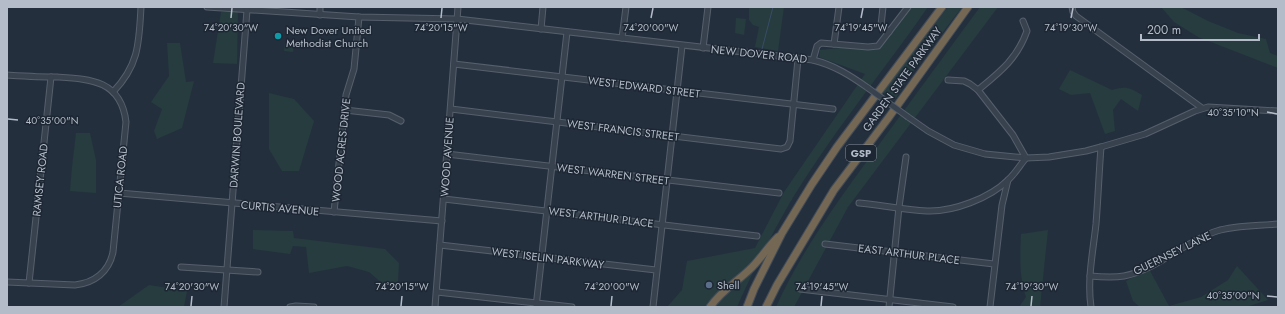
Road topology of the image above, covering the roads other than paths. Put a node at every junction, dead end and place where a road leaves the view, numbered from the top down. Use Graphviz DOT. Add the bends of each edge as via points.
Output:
graph roads {
  1 [pos="142,7"];
  2 [pos="207,7"];
  3 [pos="320,7"];
  4 [pos="458,7"];
  5 [pos="543,7"];
  6 [pos="626,7"];
  7 [pos="708,7"];
  8 [pos="839,7"];
  9 [pos="883,7"];
  10 [pos="908,7"];
  11 [pos="942,7"];
  12 [pos="968,7"];
  13 [pos="1072,7"];
  14 [pos="246,10"];
  15 [pos="320,14"];
  16 [pos="359,17"];
  17 [pos="457,19"];
  18 [pos="1023,21"];
  19 [pos="541,29"];
  20 [pos="567,32"];
  21 [pos="889,32"];
  22 [pos="622,38"];
  23 [pos="834,44"];
  24 [pos="682,46"];
  25 [pos="703,48"];
  26 [pos="798,59"];
  27 [pos="813,60"];
  28 [pos="454,64"];
  29 [pos="7,75"];
  30 [pos="51,77"];
  31 [pos="562,77"];
  32 [pos="948,80"];
  33 [pos="978,90"];
  34 [pos="677,91"];
  35 [pos="112,92"];
  36 [pos="793,104"];
  37 [pos="1202,108"];
  38 [pos="450,109"];
  39 [pos="833,109"];
  40 [pos="345,110"];
  41 [pos="1278,111"];
  42 [pos="400,121"];
  43 [pos="557,122"];
  44 [pos="672,135"];
  45 [pos="1101,148"];
  46 [pos="447,154"];
  47 [pos="906,157"];
  48 [pos="1026,158"];
  49 [pos="552,167"];
  50 [pos="667,180"];
  51 [pos="1008,180"];
  52 [pos="118,193"];
  53 [pos="779,193"];
  54 [pos="444,199"];
  55 [pos="859,203"];
  56 [pos="232,204"];
  57 [pos="899,207"];
  58 [pos="546,211"];
  59 [pos="334,212"];
  60 [pos="442,221"];
  61 [pos="1278,224"];
  62 [pos="662,225"];
  63 [pos="782,233"];
  64 [pos="757,236"];
  65 [pos="824,244"];
  66 [pos="440,245"];
  67 [pos="895,252"];
  68 [pos="541,257"];
  69 [pos="994,264"];
  70 [pos="181,267"];
  71 [pos="226,270"];
  72 [pos="656,270"];
  73 [pos="258,272"];
  74 [pos="1090,276"];
  75 [pos="7,282"];
  76 [pos="29,283"];
  77 [pos="800,289"];
  78 [pos="437,292"];
  79 [pos="890,300"];
  80 [pos="536,305"];
  81 [pos="224,307"];
  82 [pos="290,307"];
  83 [pos="314,307"];
  84 [pos="435,307"];
  85 [pos="572,307"];
  86 [pos="653,307"];
  87 [pos="710,307"];
  88 [pos="747,307"];
  89 [pos="766,307"];
  90 [pos="889,307"];
  91 [pos="953,307"];
  92 [pos="990,307"];
  93 [pos="1091,307"];
  1 -- 35 [label="street" via="137,52 127,74"];
  2 -- 14 [label="street, NEW DOVER ROAD"];
  3 -- 15 [label="street"];
  4 -- 17 [label="street, WOOD AVENUE"];
  5 -- 19 [label="street"];
  6 -- 22 [label="street"];
  7 -- 25 [label="street"];
  8 -- 23 [label="street"];
  9 -- 21 [label="street" via="881,25"];
  10 -- 21 [label="street"];
  11 -- 63 [label="highway, GARDEN STATE PARKWAY / GSP" via="837,147"];
  12 -- 89 [label="highway, GARDEN STATE PARKWAY / GSP" via="834,190"];
  13 -- 37 [label="street" via="1076,16"];
  14 -- 15 [label="street, NEW DOVER ROAD"];
  14 -- 56 [label="street, DARWIN BOULEVARD"];
  15 -- 16 [label="street, NEW DOVER ROAD"];
  16 -- 17 [label="street, NEW DOVER ROAD"];
  16 -- 40 [label="street, WOOD ACRES DRIVE" via="354,69"];
  17 -- 19 [label="street, NEW DOVER ROAD"];
  17 -- 28 [label="street, WOOD AVENUE"];
  18 -- 33 [label="street" via="1027,31 1015,56"];
  19 -- 20 [label="street, NEW DOVER ROAD"];
  20 -- 22 [label="street, NEW DOVER ROAD"];
  20 -- 31 [label="street"];
  21 -- 23 [label="street" via="881,43 874,47"];
  22 -- 24 [label="street, NEW DOVER ROAD"];
  23 -- 27 [label="street" via="821,43 817,46"];
  24 -- 25 [label="street, NEW DOVER ROAD"];
  24 -- 34 [label="street"];
  25 -- 26 [label="street, NEW DOVER ROAD"];
  26 -- 27 [label="street, NEW DOVER ROAD"];
  26 -- 36 [label="street"];
  27 -- 48 [label="street, NEW DOVER ROAD, bridge" via="835,67 928,131 954,145 985,154"];
  28 -- 31 [label="street, WEST EDWARD STREET"];
  28 -- 38 [label="street, WOOD AVENUE"];
  29 -- 30 [label="street, UTICA ROAD"];
  30 -- 35 [label="street, UTICA ROAD" via="92,80"];
  30 -- 76 [label="street, RAMSEY ROAD"];
  31 -- 34 [label="street, WEST EDWARD STREET"];
  31 -- 43 [label="street"];
  32 -- 33 [label="street" via="964,81"];
  33 -- 48 [label="street" via="1013,135"];
  34 -- 36 [label="street, WEST EDWARD STREET"];
  34 -- 44 [label="street"];
  35 -- 52 [label="street, UTICA ROAD" via="123,108 126,122"];
  36 -- 39 [label="street, WEST EDWARD STREET"];
  36 -- 44 [label="street, WEST FRANCIS STREET" via="790,139 787,147 781,150"];
  37 -- 41 [label="street, NEW DOVER ROAD" via="1214,106"];
  37 -- 45 [label="street, NEW DOVER ROAD" via="1150,131"];
  38 -- 43 [label="street, WEST FRANCIS STREET"];
  38 -- 46 [label="street, WOOD AVENUE"];
  40 -- 42 [label="street" via="389,115"];
  40 -- 59 [label="street, WOOD ACRES DRIVE"];
  43 -- 44 [label="street, WEST FRANCIS STREET"];
  43 -- 49 [label="street"];
  44 -- 50 [label="street"];
  45 -- 48 [label="street, NEW DOVER ROAD"];
  45 -- 74 [label="street"];
  46 -- 49 [label="street, WEST WARREN STREET"];
  46 -- 54 [label="street, WOOD AVENUE"];
  47 -- 57 [label="street"];
  48 -- 51 [label="street"];
  49 -- 50 [label="street, WEST WARREN STREET"];
  49 -- 58 [label="street"];
  50 -- 53 [label="street, WEST WARREN STREET"];
  50 -- 62 [label="street"];
  51 -- 57 [label="street" via="990,193 950,209 926,211"];
  51 -- 69 [label="street"];
  52 -- 56 [label="street, CURTIS AVENUE"];
  52 -- 76 [label="street, UTICA ROAD" via="111,259 105,271 83,284"];
  54 -- 58 [label="street, WEST ARTHUR PLACE"];
  54 -- 60 [label="street, WOOD AVENUE"];
  55 -- 57 [label="street"];
  56 -- 59 [label="street, CURTIS AVENUE"];
  56 -- 71 [label="street, DARWIN BOULEVARD"];
  57 -- 67 [label="street"];
  58 -- 62 [label="street, WEST ARTHUR PLACE"];
  58 -- 68 [label="street"];
  59 -- 60 [label="street, CURTIS AVENUE"];
  60 -- 66 [label="street, WOOD AVENUE"];
  61 -- 74 [label="street, GUERNSEY LANE" via="1217,231 1146,268 1125,276"];
  62 -- 64 [label="street, WEST ARTHUR PLACE"];
  62 -- 72 [label="street"];
  63 -- 87 [label="highway" via="767,247 755,264 717,297"];
  63 -- 88 [label="highway, GARDEN STATE PARKWAY / GSP"];
  65 -- 67 [label="street, EAST ARTHUR PLACE"];
  66 -- 68 [label="street, WEST ISELIN PARKWAY"];
  66 -- 78 [label="street, WOOD AVENUE"];
  67 -- 69 [label="street, EAST ARTHUR PLACE"];
  67 -- 79 [label="street"];
  68 -- 72 [label="street, WEST ISELIN PARKWAY"];
  68 -- 80 [label="street"];
  69 -- 92 [label="street"];
  70 -- 71 [label="street"];
  71 -- 73 [label="street"];
  71 -- 81 [label="street, DARWIN BOULEVARD"];
  72 -- 86 [label="street"];
  74 -- 93 [label="street"];
  75 -- 76 [label="street, UTICA ROAD"];
  77 -- 79 [label="street"];
  78 -- 80 [label="street"];
  78 -- 84 [label="street, WOOD AVENUE"];
  79 -- 90 [label="street"];
  79 -- 91 [label="street"];
  80 -- 85 [label="street"];
  82 -- 83 [label="street"];
}
